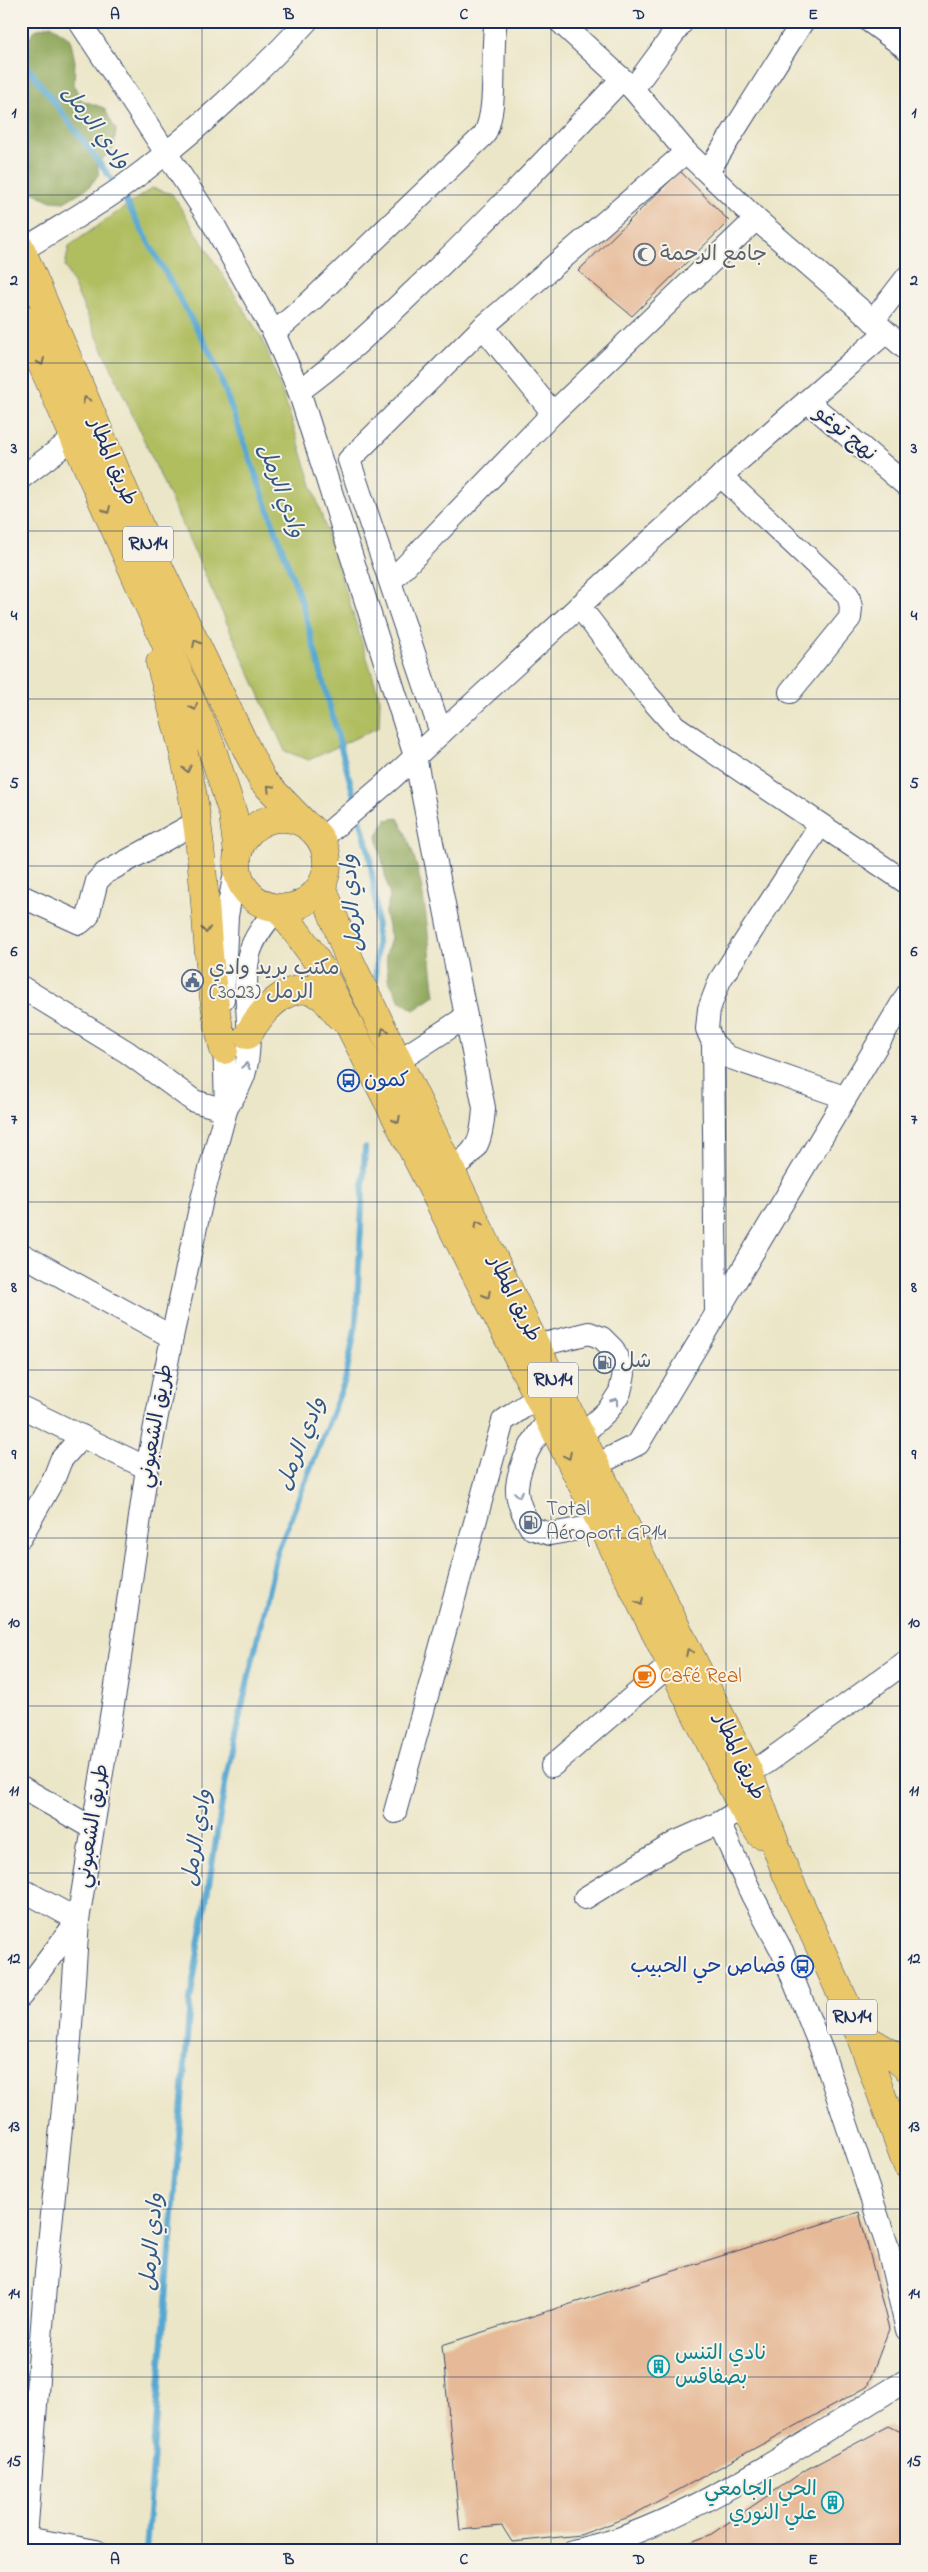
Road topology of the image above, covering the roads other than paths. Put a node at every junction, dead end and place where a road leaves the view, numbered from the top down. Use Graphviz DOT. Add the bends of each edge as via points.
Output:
graph roads {
  1 [pos="79,21"];
  2 [pos="307,21"];
  3 [pos="496,21"];
  4 [pos="559,21"];
  5 [pos="683,21"];
  6 [pos="803,21"];
  7 [pos="869,21"];
  8 [pos="907,49"];
  9 [pos="628,84"];
  10 [pos="166,151"];
  11 [pos="686,152"];
  12 [pos="708,172"];
  13 [pos="756,219"];
  14 [pos="21,250"];
  15 [pos="907,277"];
  16 [pos="21,317"];
  17 [pos="879,327"];
  18 [pos="483,328"];
  19 [pos="274,333"];
  20 [pos="907,350"];
  21 [pos="299,390"];
  22 [pos="807,401"];
  23 [pos="553,412"];
  24 [pos="74,438"];
  25 [pos="349,460"];
  26 [pos="324,467"];
  27 [pos="721,476"];
  28 [pos="21,478"];
  29 [pos="907,486"];
  30 [pos="119,538"];
  31 [pos="391,581"];
  32 [pos="579,606"];
  33 [pos="790,692"];
  34 [pos="441,733"];
  35 [pos="415,756"];
  36 [pos="197,822"];
  37 [pos="820,826"];
  38 [pos="312,831"];
  39 [pos="237,858"];
  40 [pos="907,883"];
  41 [pos="322,886"];
  42 [pos="21,896"];
  43 [pos="279,909"];
  44 [pos="21,987"];
  45 [pos="907,995"];
  46 [pos="466,1017"];
  47 [pos="353,1033"];
  48 [pos="248,1036"];
  49 [pos="713,1043"];
  50 [pos="224,1050"];
  51 [pos="398,1061"];
  52 [pos="844,1097"];
  53 [pos="226,1110"];
  54 [pos="451,1168"];
  55 [pos="21,1254"];
  56 [pos="716,1312"];
  57 [pos="172,1338"];
  58 [pos="536,1346"];
  59 [pos="547,1390"];
  60 [pos="21,1407"];
  61 [pos="550,1420"];
  62 [pos="82,1436"];
  63 [pos="581,1436"];
  64 [pos="596,1465"];
  65 [pos="147,1468"];
  66 [pos="602,1525"];
  67 [pos="21,1537"];
  68 [pos="907,1661"];
  69 [pos="672,1664"];
  70 [pos="552,1766"];
  71 [pos="749,1773"];
  72 [pos="21,1787"];
  73 [pos="751,1803"];
  74 [pos="395,1812"];
  75 [pos="719,1823"];
  76 [pos="92,1828"];
  77 [pos="21,1889"];
  78 [pos="585,1898"];
  79 [pos="78,1920"];
  80 [pos="23,1991"];
  81 [pos="860,2035"];
  82 [pos="907,2068"];
  83 [pos="902,2132"];
  84 [pos="907,2165"];
  85 [pos="907,2330"];
  86 [pos="907,2380"];
  87 [pos="25,2491"];
  88 [pos="26,2544"];
  89 [pos="96,2551"];
  90 [pos="574,2551"];
  1 -- 10 [label="street"];
  2 -- 10 [label="street" via="254,74"];
  3 -- 19 [label="street" via="491,117 484,134"];
  4 -- 9 [label="street"];
  5 -- 9 [label="street"];
  6 -- 12 [label="street"];
  7 -- 8 [label="street"];
  9 -- 11 [label="street"];
  9 -- 21 [label="street" via="334,366"];
  10 -- 14 [label="street" via="119,189"];
  10 -- 19 [label="street" via="215,227"];
  11 -- 12 [label="street"];
  11 -- 18 [label="street"];
  12 -- 13 [label="street"];
  13 -- 17 [label="street"];
  13 -- 23 [label="street"];
  38 -- 14 [label="main road, طريق المطار / RN14, one-way" via="263,781 249,754 141,530"];
  15 -- 17 [label="street"];
  16 -- 24 [label="main road, طريق المطار / RN14, one-way"];
  17 -- 20 [label="street"];
  17 -- 22 [label="street"];
  18 -- 23 [label="street"];
  18 -- 25 [label="street"];
  19 -- 21 [label="street"];
  21 -- 26 [label="street"];
  22 -- 27 [label="street"];
  22 -- 29 [label="street, نهج توغو"];
  23 -- 31 [label="street"];
  24 -- 28 [label="street"];
  24 -- 30 [label="main road, طريق المطار / RN14, one-way"];
  25 -- 26 [label="street"];
  25 -- 31 [label="street"];
  26 -- 35 [label="street"];
  27 -- 32 [label="street"];
  27 -- 33 [label="street" via="848,595 852,607 850,618"];
  30 -- 36 [label="main road, one-way" via="173,709"];
  30 -- 39 [label="main road, طريق المطار / RN14, one-way" via="211,746 233,814"];
  31 -- 34 [label="street"];
  32 -- 34 [label="street"];
  32 -- 37 [label="street" via="675,726"];
  34 -- 35 [label="street"];
  35 -- 38 [label="street"];
  35 -- 46 [label="street"];
  36 -- 42 [label="street" via="105,874 97,881 88,916 80,923"];
  36 -- 50 [label="main road, one-way" via="211,988"];
  37 -- 40 [label="street"];
  37 -- 49 [label="street" via="720,980 709,1009 707,1029"];
  38 -- 39 [label="main road" via="290,818 263,822 242,841"];
  38 -- 41 [label="main road, RN14" via="328,863"];
  39 -- 43 [label="main road, RN14" via="239,878 248,893 261,903"];
  39 -- 50 [label="street, طريق الشعبوني" via="225,945"];
  41 -- 43 [label="main road" via="304,903"];
  51 -- 41 [label="main road, طريق المطار / RN14, one-way" via="350,961"];
  43 -- 47 [label="main road, طريق المطار / RN14" via="315,958"];
  43 -- 48 [label="street, طريق الشعبوني" via="256,937 250,953 246,989"];
  44 -- 53 [label="street" via="127,1052 194,1101"];
  45 -- 52 [label="street"];
  46 -- 51 [label="street"];
  46 -- 54 [label="street" via="482,1092 482,1132 467,1159"];
  47 -- 48 [label="main road" via="323,997 298,990 274,1001"];
  47 -- 59 [label="main road, طريق المطار / RN14, one-way"];
  53 -- 48 [label="street, طريق الشعبوني, one-way" via="244,1074"];
  49 -- 52 [label="street" via="728,1057"];
  49 -- 56 [label="street"];
  50 -- 53 [label="street, طريق الشعبوني"];
  51 -- 54 [label="main road, طريق المطار / RN14"];
  52 -- 56 [label="street"];
  53 -- 57 [label="street, طريق الشعبوني" via="202,1199"];
  58 -- 54 [label="main road, طريق المطار / RN14, one-way"];
  55 -- 57 [label="street"];
  56 -- 64 [label="street" via="638,1444"];
  57 -- 65 [label="street, طريق الشعبوني"];
  58 -- 59 [label="main road, طريق المطار / RN14"];
  63 -- 58 [label="street, one-way" via="603,1416 620,1392 624,1374 613,1349 602,1338 588,1334"];
  59 -- 61 [label="main road, طريق المطار / RN14"];
  59 -- 63 [label="main road, طريق المطار / RN14"];
  59 -- 74 [label="street" via="503,1422"];
  60 -- 62 [label="street"];
  61 -- 66 [label="main road, طريق المطار / RN14, one-way"];
  61 -- 66 [label="street, one-way" via="538,1432 517,1487 522,1514 530,1528 550,1534"];
  62 -- 65 [label="street"];
  62 -- 67 [label="street" via="61,1460"];
  63 -- 64 [label="main road, طريق المطار / RN14"];
  71 -- 64 [label="main road, طريق المطار / RN14, one-way"];
  65 -- 76 [label="street, طريق الشعبوني"];
  66 -- 69 [label="main road, طريق المطار / RN14, one-way"];
  68 -- 71 [label="street"];
  69 -- 70 [label="street"];
  69 -- 73 [label="main road, طريق المطار / RN14"];
  71 -- 73 [label="main road, طريق المطار / RN14"];
  72 -- 76 [label="street"];
  73 -- 75 [label="street"];
  73 -- 81 [label="main road, طريق المطار / RN14"];
  75 -- 78 [label="street" via="676,1842"];
  75 -- 85 [label="street" via="782,1951 824,2056 887,2245"];
  76 -- 79 [label="street, طريق الشعبوني"];
  77 -- 79 [label="street"];
  79 -- 80 [label="street"];
  79 -- 87 [label="street, طريق الشعبوني" via="70,2040"];
  81 -- 82 [label="main road" via="889,2052"];
  81 -- 83 [label="main road, طريق المطار / RN14"];
  83 -- 84 [label="main road, طريق المطار / RN14"];
  86 -- 90 [label="street" via="683,2512 617,2540"];
  87 -- 88 [label="street, طريق الشعبوني"];
  88 -- 89 [label="street"];
}
